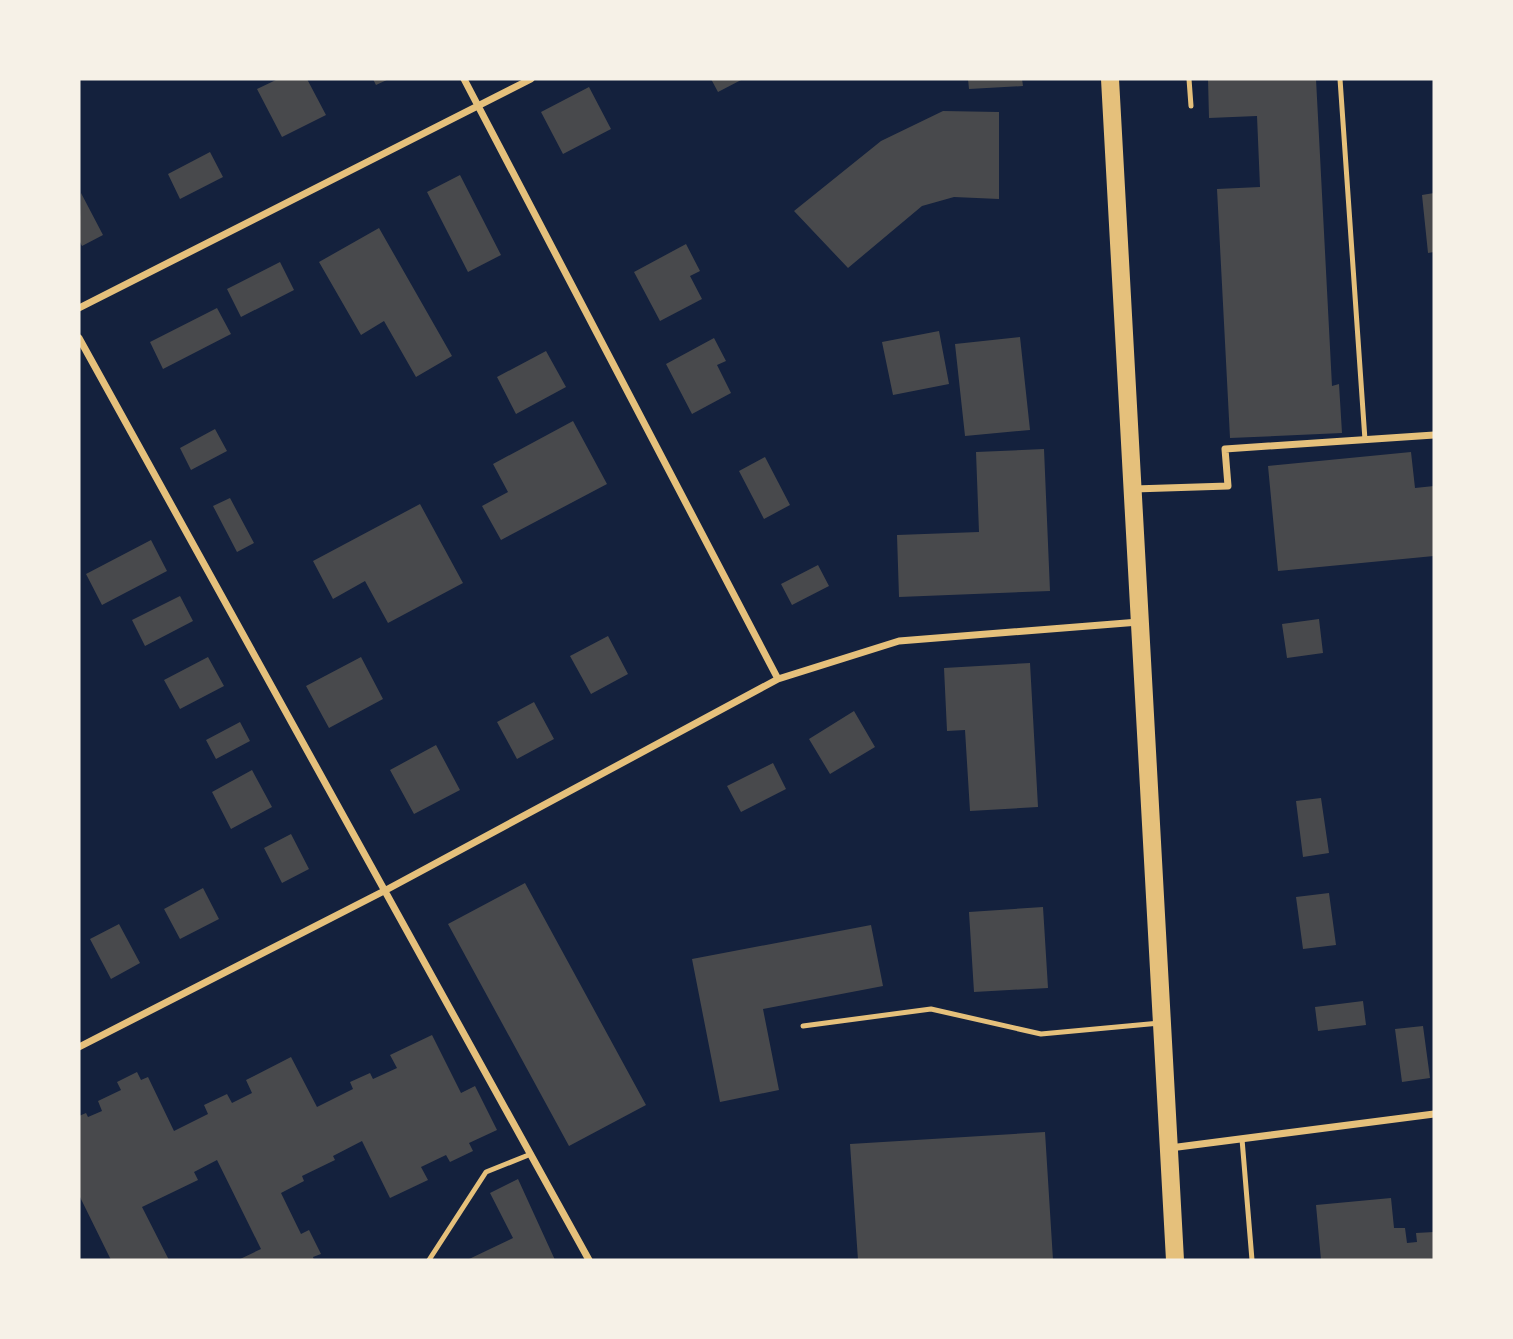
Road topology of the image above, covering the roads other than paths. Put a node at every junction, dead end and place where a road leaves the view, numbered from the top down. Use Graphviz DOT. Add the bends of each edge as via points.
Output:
graph roads {
  1 [pos="464,79"];
  2 [pos="531,79"];
  3 [pos="1110,79"];
  4 [pos="1189,79"];
  5 [pos="1340,79"];
  6 [pos="1191,106"];
  7 [pos="479,107"];
  8 [pos="79,308"];
  9 [pos="79,338"];
  10 [pos="1434,435"];
  11 [pos="1365,440"];
  12 [pos="1133,489"];
  13 [pos="1140,622"];
  14 [pos="778,679"];
  15 [pos="386,890"];
  16 [pos="1160,1023"];
  17 [pos="803,1026"];
  18 [pos="79,1046"];
  19 [pos="1434,1114"];
  20 [pos="1242,1139"];
  21 [pos="1170,1148"];
  22 [pos="531,1154"];
  23 [pos="429,1260"];
  24 [pos="589,1260"];
  25 [pos="1175,1260"];
  26 [pos="1252,1260"];
  1 -- 7 [label="street"];
  2 -- 7 [label="street"];
  3 -- 12 [label="main road"];
  4 -- 6 [label="lane"];
  5 -- 11 [label="lane"];
  7 -- 8 [label="street"];
  7 -- 14 [label="street"];
  9 -- 15 [label="street"];
  10 -- 11 [label="street"];
  11 -- 12 [label="street" via="1225,449 1228,486"];
  12 -- 13 [label="main road"];
  13 -- 14 [label="street" via="899,641"];
  13 -- 16 [label="main road"];
  14 -- 15 [label="street"];
  15 -- 18 [label="street"];
  15 -- 22 [label="street"];
  16 -- 17 [label="lane" via="1041,1034 931,1009"];
  16 -- 21 [label="main road"];
  19 -- 20 [label="street"];
  20 -- 21 [label="street"];
  20 -- 26 [label="lane"];
  21 -- 25 [label="main road"];
  22 -- 23 [label="lane" via="486,1172"];
  22 -- 24 [label="street"];
}
